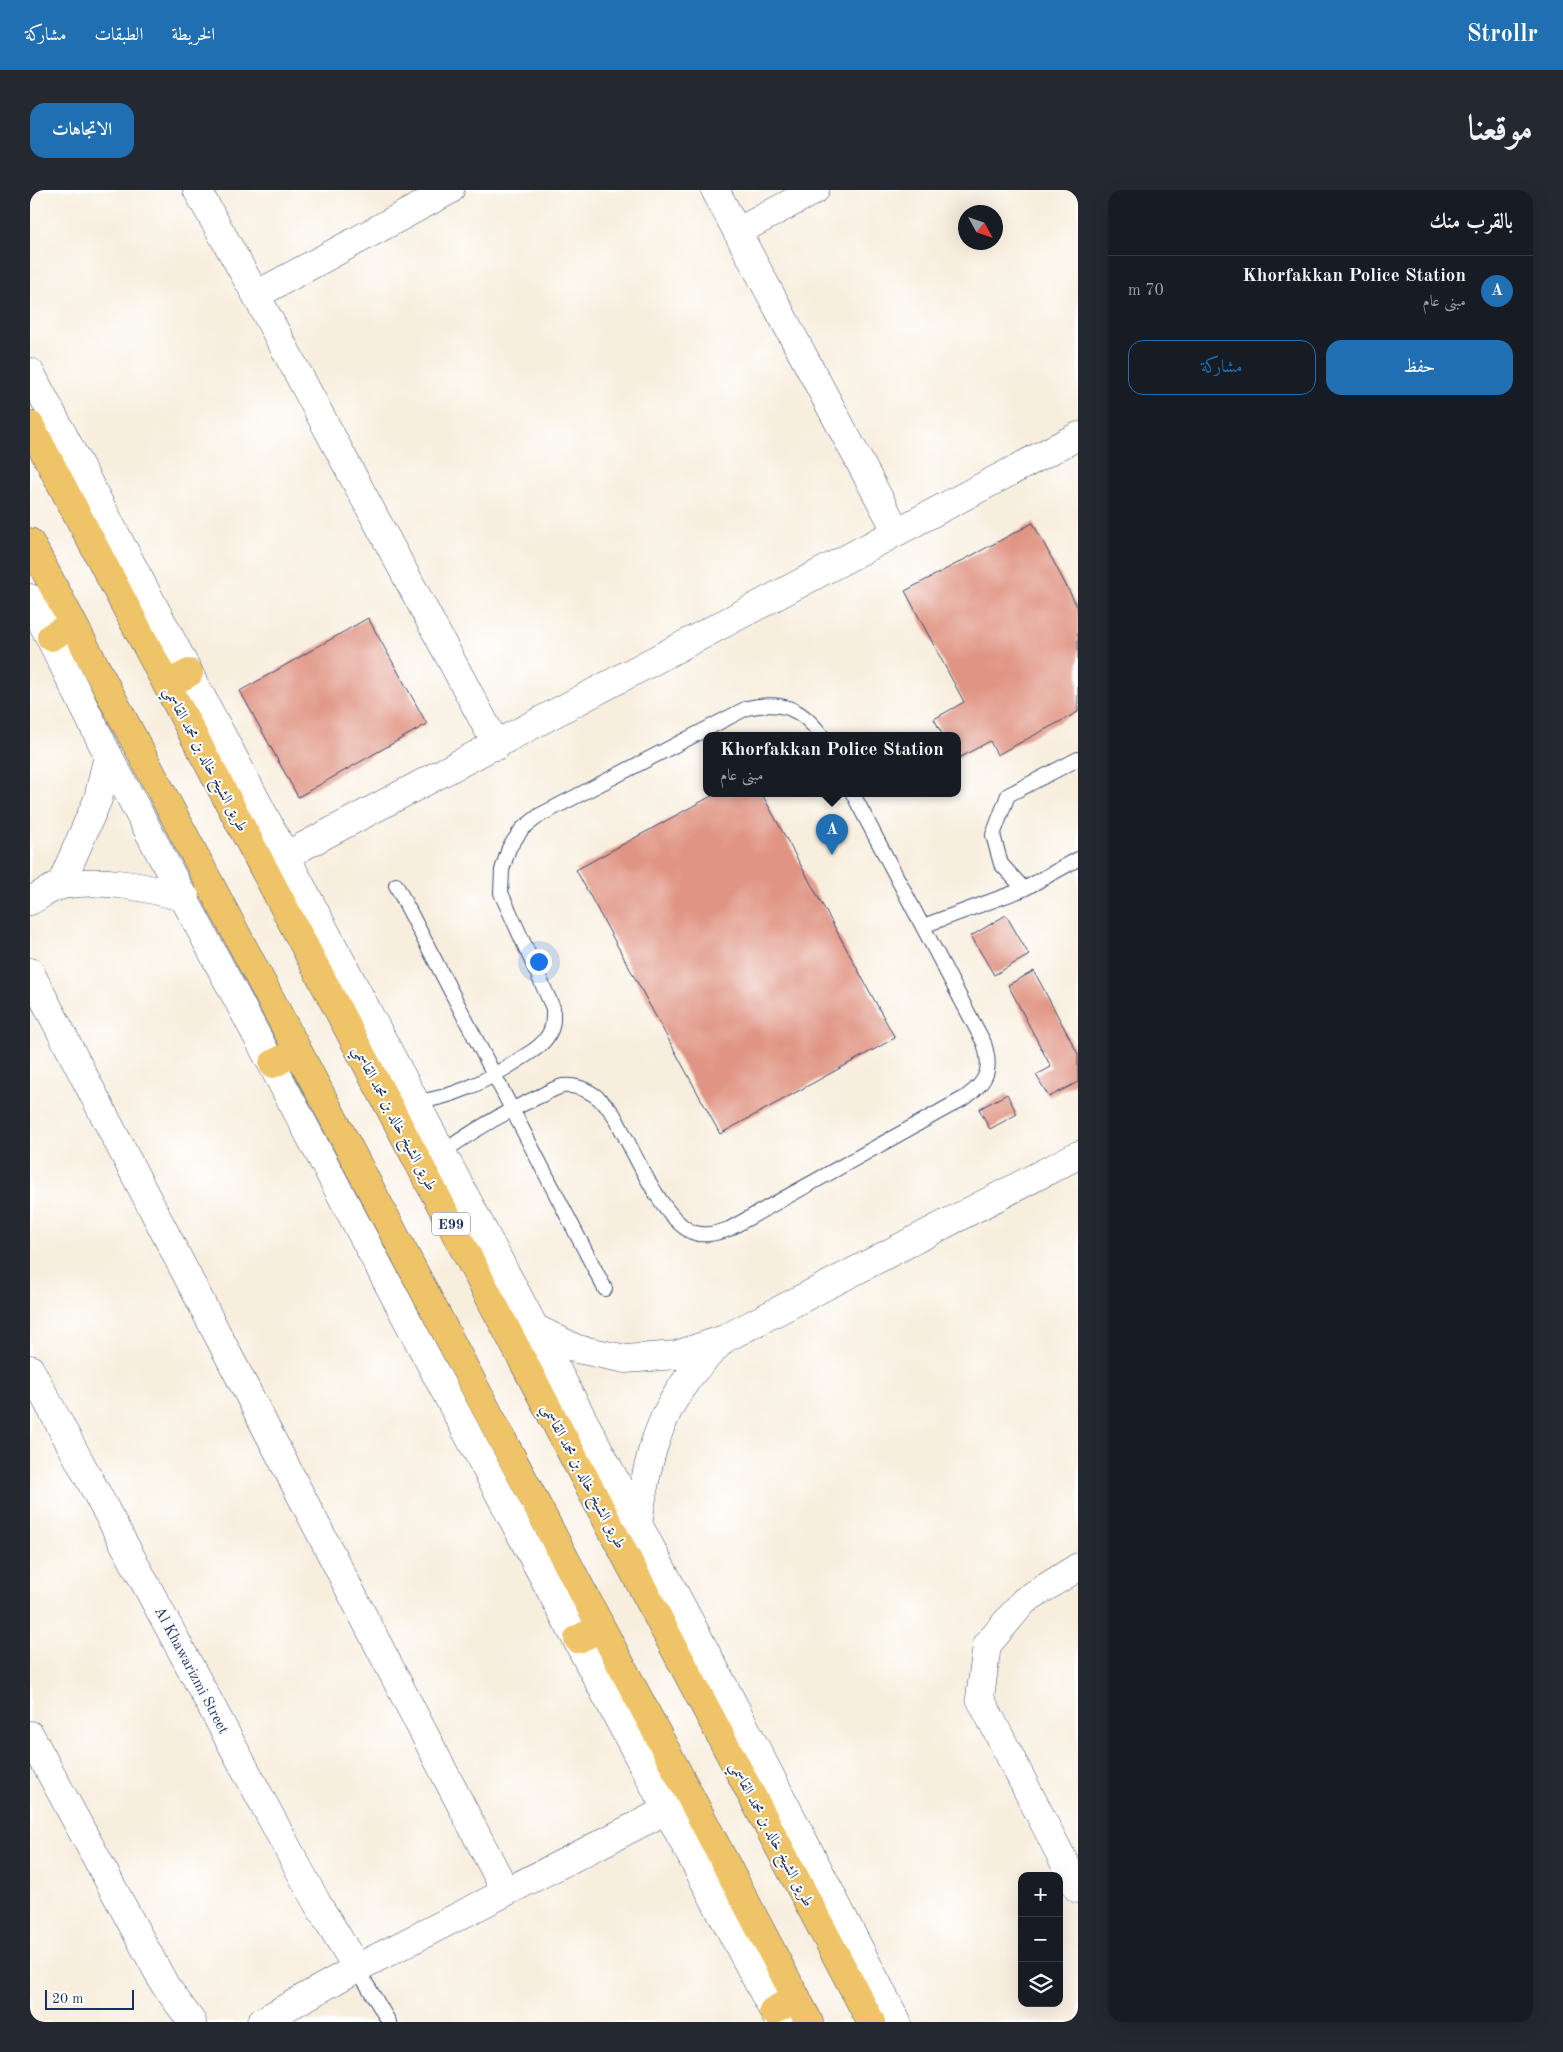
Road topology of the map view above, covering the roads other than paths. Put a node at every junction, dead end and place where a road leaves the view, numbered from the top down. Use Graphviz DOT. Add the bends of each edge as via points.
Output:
graph roads {
  1 [pos="197,190"];
  2 [pos="450,190"];
  3 [pos="715,190"];
  4 [pos="815,190"];
  5 [pos="737,232"];
  6 [pos="256,295"];
  7 [pos="30,372"];
  8 [pos="30,425"];
  9 [pos="1078,436"];
  10 [pos="897,532"];
  11 [pos="30,542"];
  12 [pos="30,598"];
  13 [pos="62,631"];
  14 [pos="178,679"];
  15 [pos="818,732"];
  16 [pos="497,746"];
  17 [pos="108,755"];
  18 [pos="1078,759"];
  19 [pos="855,797"];
  20 [pos="285,856"];
  21 [pos="1078,859"];
  22 [pos="396,885"];
  23 [pos="60,886"];
  24 [pos="1024,889"];
  25 [pos="186,898"];
  26 [pos="30,901"];
  27 [pos="923,926"];
  28 [pos="30,972"];
  29 [pos="297,1051"];
  30 [pos="273,1064"];
  31 [pos="494,1075"];
  32 [pos="414,1102"];
  33 [pos="512,1110"];
  34 [pos="442,1153"];
  35 [pos="1078,1155"];
  36 [pos="605,1289"];
  37 [pos="534,1327"];
  38 [pos="724,1339"];
  39 [pos="30,1369"];
  40 [pos="638,1525"];
  41 [pos="1078,1568"];
  42 [pos="590,1634"];
  43 [pos="30,1735"];
  44 [pos="667,1810"];
  45 [pos="1078,1889"];
  46 [pos="506,1892"];
  47 [pos="357,1968"];
  48 [pos="783,2010"];
  49 [pos="192,2022"];
  50 [pos="261,2022"];
  51 [pos="389,2022"];
  52 [pos="809,2022"];
  53 [pos="871,2022"];
  54 [pos="897,2022"];
  1 -- 6 [label="street"];
  2 -- 6 [label="street"];
  3 -- 5 [label="street"];
  4 -- 5 [label="street"];
  5 -- 10 [label="street"];
  6 -- 16 [label="street"];
  7 -- 14 [label="street"];
  8 -- 14 [label="highway, طريق الشيخ خالد بن محمد القاسمي / E99"];
  9 -- 10 [label="street"];
  10 -- 16 [label="street"];
  11 -- 13 [label="highway"];
  12 -- 13 [label="street"];
  13 -- 17 [label="street"];
  13 -- 29 [label="highway"];
  14 -- 20 [label="street"];
  14 -- 53 [label="highway, طريق الشيخ خالد بن محمد القاسمي / E99"];
  15 -- 31 [label="lane" via="800,713 783,705 764,704 747,708 540,814 522,829 508,848 502,870 501,893 553,1008 554,1020 543,1043"];
  16 -- 20 [label="street"];
  17 -- 23 [label="street" via="98,798"];
  17 -- 25 [label="street"];
  18 -- 24 [label="lane" via="1008,795 993,835 1001,864"];
  19 -- 27 [label="lane"];
  20 -- 32 [label="street"];
  21 -- 24 [label="lane"];
  22 -- 31 [label="lane"];
  23 -- 25 [label="street" via="102,883 136,886"];
  23 -- 26 [label="street"];
  24 -- 27 [label="lane"];
  25 -- 30 [label="street"];
  27 -- 33 [label="lane" via="984,1043 989,1058 987,1074 979,1088 729,1230 712,1234 694,1233 678,1224 666,1210 614,1115 593,1093 578,1087 562,1086"];
  28 -- 46 [label="street"];
  29 -- 30 [label="highway"];
  29 -- 42 [label="highway"];
  30 -- 42 [label="street"];
  31 -- 32 [label="lane" via="454,1095"];
  31 -- 33 [label="lane"];
  32 -- 34 [label="street"];
  33 -- 34 [label="lane"];
  33 -- 36 [label="lane"];
  34 -- 37 [label="street"];
  35 -- 38 [label="street"];
  37 -- 38 [label="street" via="577,1349 626,1359 676,1355"];
  37 -- 40 [label="street"];
  38 -- 40 [label="street" via="688,1378 662,1423 645,1473"];
  39 -- 47 [label="street, Al Khawarizmi Street" via="317,1903"];
  40 -- 54 [label="street"];
  41 -- 45 [label="street" via="1024,1601 987,1645 980,1698"];
  42 -- 44 [label="street"];
  42 -- 48 [label="highway"];
  43 -- 49 [label="street" via="165,1985"];
  44 -- 46 [label="street"];
  44 -- 48 [label="street"];
  46 -- 47 [label="street"];
  47 -- 50 [label="street"];
  47 -- 51 [label="lane"];
  48 -- 52 [label="highway"];
}
